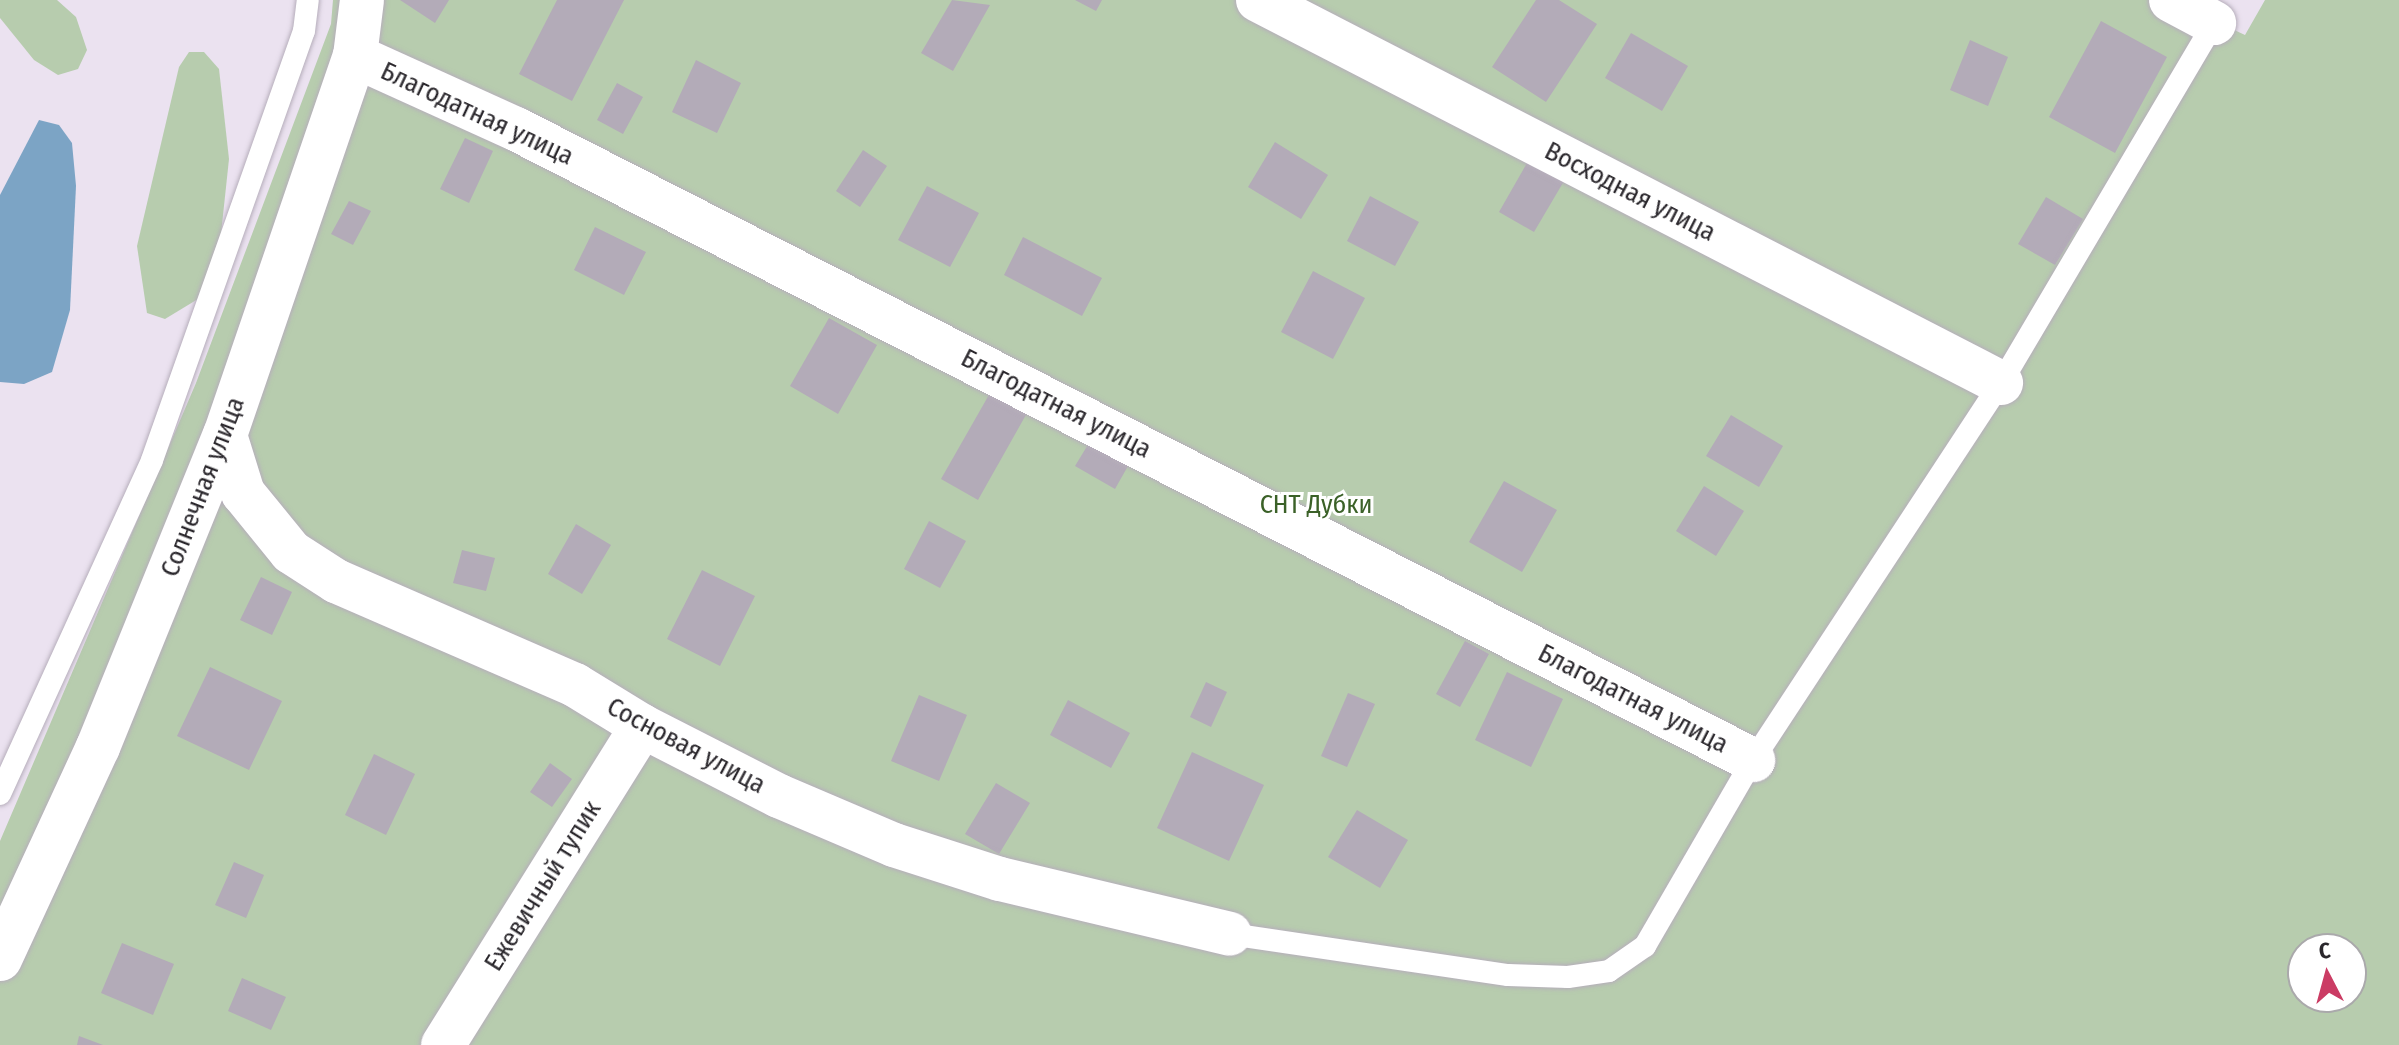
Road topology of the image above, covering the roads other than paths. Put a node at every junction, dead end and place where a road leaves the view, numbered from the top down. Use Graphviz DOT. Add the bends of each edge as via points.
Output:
graph roads {
  1 [pos="308,0"];
  2 [pos="362,0"];
  3 [pos="1258,0"];
  4 [pos="2171,0"];
  5 [pos="2214,23"];
  6 [pos="355,56"];
  7 [pos="2001,383"];
  8 [pos="225,435"];
  9 [pos="642,726"];
  10 [pos="1753,760"];
  11 [pos="0,794"];
  12 [pos="1230,934"];
  13 [pos="0,959"];
  14 [pos="443,1045"];
  1 -- 11 [label="lane" via="304,31 152,460"];
  2 -- 6 [label="street, Солнечная улица"];
  3 -- 7 [label="street, Восходная улица"];
  4 -- 5 [label="street"];
  5 -- 7 [label="lane"];
  6 -- 8 [label="street, Солнечная улица"];
  6 -- 10 [label="street, Благодатная улица" via="516,129"];
  7 -- 10 [label="lane"];
  8 -- 9 [label="street, Сосновая улица" via="243,493 291,552 336,581 575,685"];
  8 -- 13 [label="street, Солнечная улица" via="98,747"];
  9 -- 12 [label="street, Сосновая улица" via="779,796 894,845 1000,879"];
  9 -- 14 [label="street, Ежевичный тупик"];
  10 -- 12 [label="lane" via="1645,946 1609,971 1568,977 1508,975"];
}
